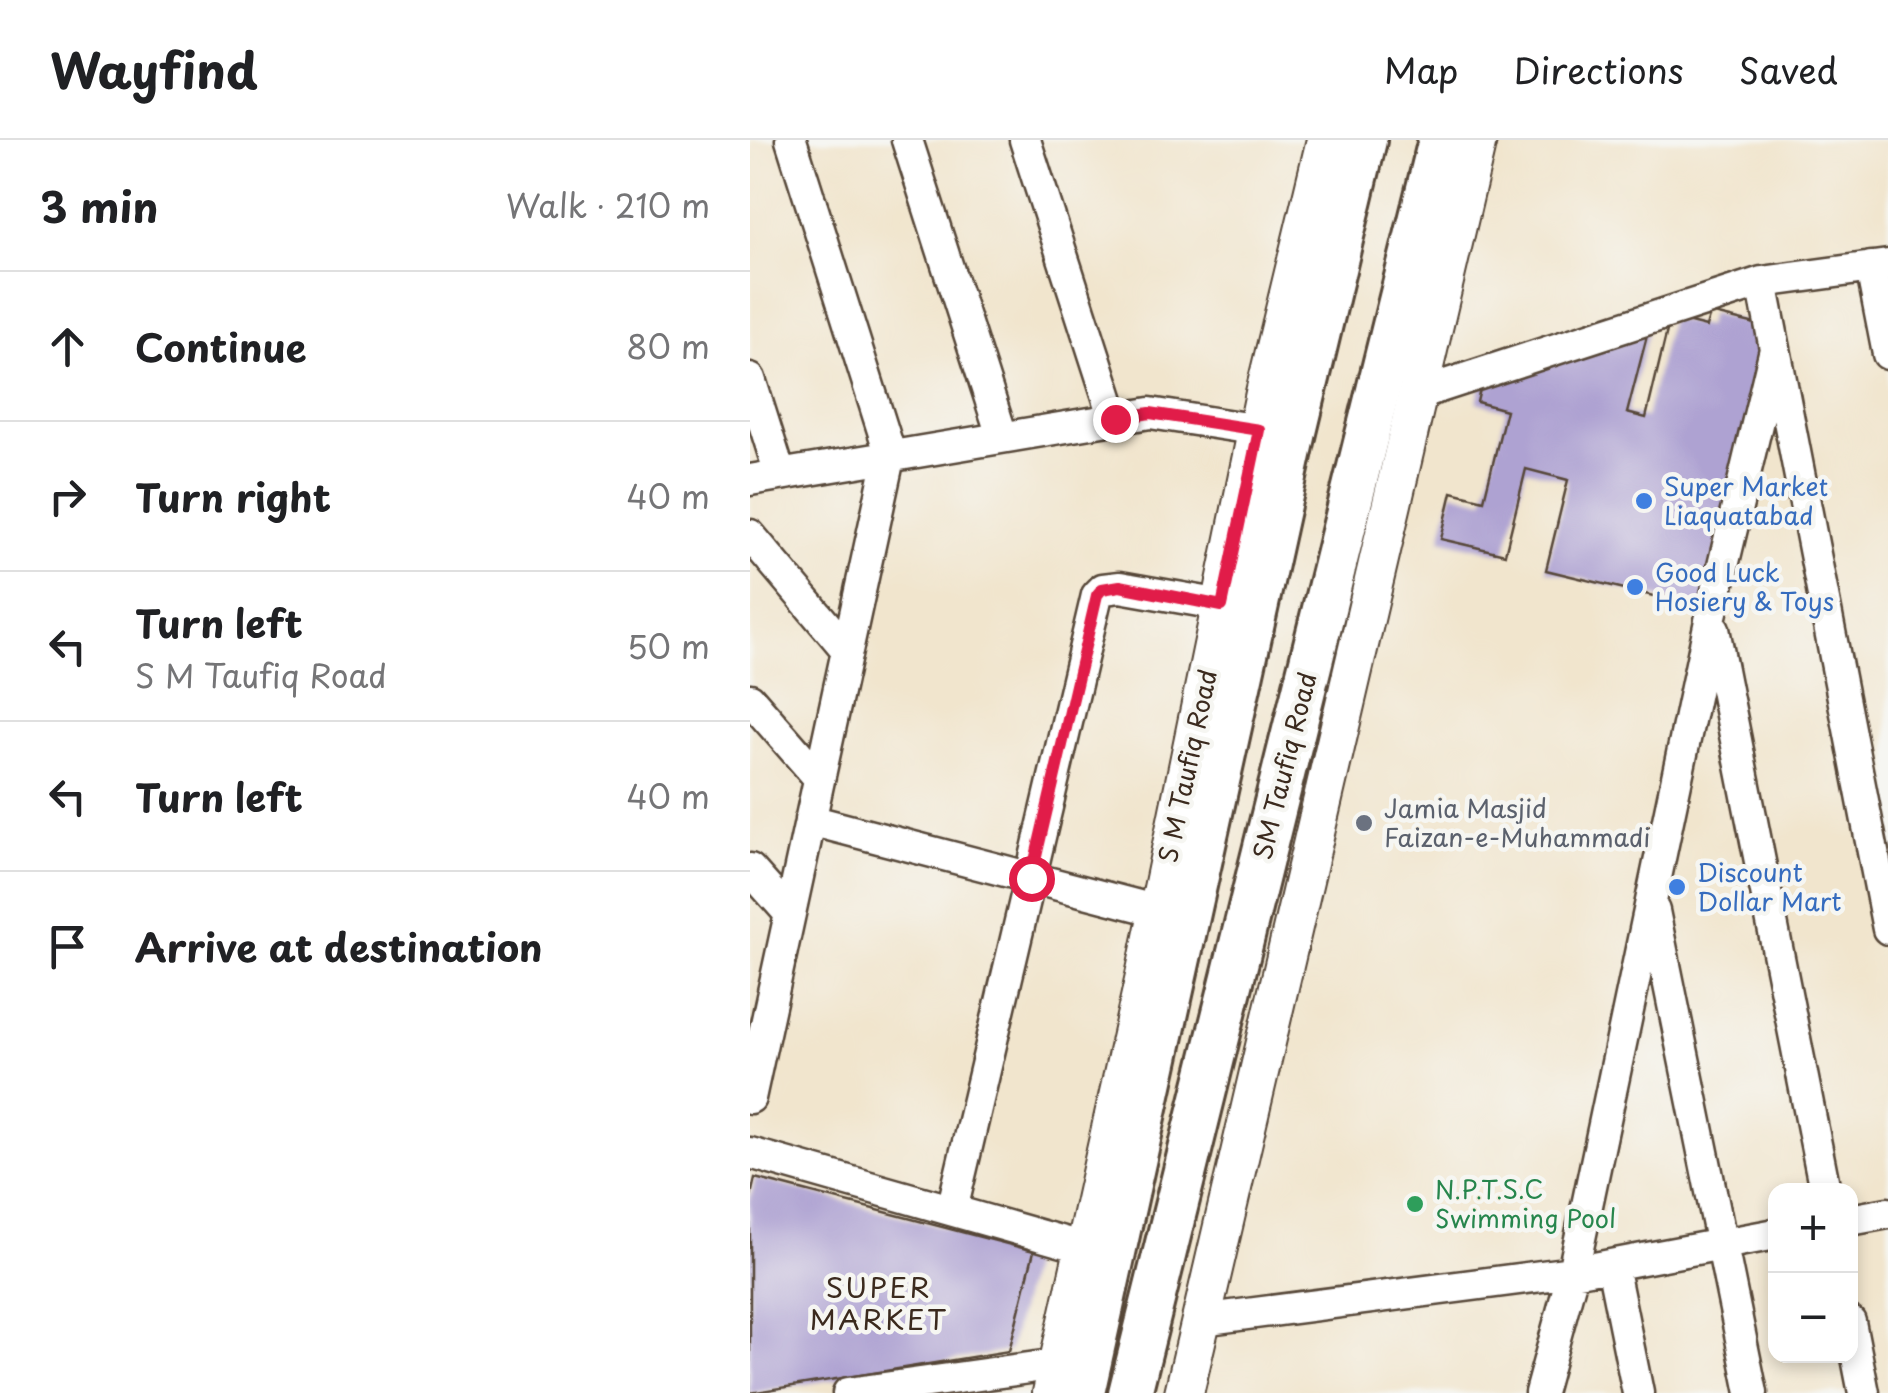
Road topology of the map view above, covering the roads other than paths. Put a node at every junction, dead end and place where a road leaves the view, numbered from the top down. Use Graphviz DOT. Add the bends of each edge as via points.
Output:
graph roads {
  1 [pos="791,140"];
  2 [pos="907,140"];
  3 [pos="1024,140"];
  4 [pos="1326,140"];
  5 [pos="1365,140"];
  6 [pos="1440,140"];
  7 [pos="1477,140"];
  8 [pos="1879,266"];
  9 [pos="1762,282"];
  10 [pos="1775,350"];
  11 [pos="1888,354"];
  12 [pos="750,379"];
  13 [pos="1415,394"];
  14 [pos="1115,419"];
  15 [pos="1259,430"];
  16 [pos="1002,436"];
  17 [pos="890,453"];
  18 [pos="765,477"];
  19 [pos="750,535"];
  20 [pos="1222,606"];
  21 [pos="1712,616"];
  22 [pos="847,650"];
  23 [pos="750,699"];
  24 [pos="820,778"];
  25 [pos="810,820"];
  26 [pos="750,870"];
  27 [pos="1031,878"];
  28 [pos="1652,899"];
  29 [pos="1158,912"];
  30 [pos="790,914"];
  31 [pos="1888,929"];
  32 [pos="755,1051"];
  33 [pos="750,1098"];
  34 [pos="750,1153"];
  35 [pos="1824,1183"];
  36 [pos="952,1210"];
  37 [pos="1888,1214"];
  38 [pos="1858,1219"];
  39 [pos="1768,1235"];
  40 [pos="1722,1244"];
  41 [pos="1084,1248"];
  42 [pos="1612,1265"];
  43 [pos="1573,1272"];
  44 [pos="1201,1320"];
  45 [pos="1858,1363"];
  46 [pos="1064,1383"];
  47 [pos="909,1389"];
  48 [pos="848,1393"];
  49 [pos="1130,1393"];
  50 [pos="1184,1393"];
  51 [pos="1540,1393"];
  52 [pos="1638,1393"];
  53 [pos="1752,1393"];
  54 [pos="1864,1393"];
  1 -- 17 [label="street"];
  2 -- 16 [label="street"];
  3 -- 14 [label="street"];
  4 -- 15 [label="main road, S M Taufiq Road"];
  5 -- 46 [label="highway"];
  6 -- 49 [label="highway, SM Taufiq Road"];
  7 -- 13 [label="main road"];
  8 -- 9 [label="street"];
  8 -- 11 [label="street"];
  9 -- 10 [label="street"];
  9 -- 13 [label="street"];
  10 -- 21 [label="street"];
  10 -- 31 [label="street"];
  12 -- 18 [label="street"];
  13 -- 44 [label="main road"];
  14 -- 15 [label="street" via="1150,413"];
  14 -- 16 [label="street"];
  15 -- 20 [label="main road, S M Taufiq Road"];
  16 -- 17 [label="street"];
  17 -- 18 [label="street"];
  17 -- 22 [label="street"];
  19 -- 22 [label="street"];
  20 -- 27 [label="street" via="1120,586 1097,595"];
  20 -- 29 [label="main road, S M Taufiq Road"];
  21 -- 28 [label="street"];
  21 -- 35 [label="street"];
  22 -- 24 [label="street"];
  23 -- 24 [label="street"];
  24 -- 25 [label="street"];
  25 -- 27 [label="street"];
  25 -- 30 [label="street"];
  26 -- 30 [label="street"];
  27 -- 29 [label="street"];
  27 -- 36 [label="street"];
  28 -- 40 [label="street"];
  28 -- 43 [label="street"];
  29 -- 41 [label="main road, S M Taufiq Road"];
  30 -- 32 [label="street"];
  32 -- 33 [label="street"];
  34 -- 36 [label="street"];
  36 -- 41 [label="street"];
  37 -- 38 [label="street"];
  39 -- 40 [label="street"];
  40 -- 42 [label="street"];
  40 -- 53 [label="street"];
  41 -- 46 [label="main road, S M Taufiq Road"];
  42 -- 43 [label="street"];
  42 -- 52 [label="street"];
  43 -- 44 [label="street"];
  43 -- 51 [label="street"];
  44 -- 50 [label="main road"];
  45 -- 54 [label="street"];
  46 -- 47 [label="street"];
  47 -- 48 [label="street"];
}
